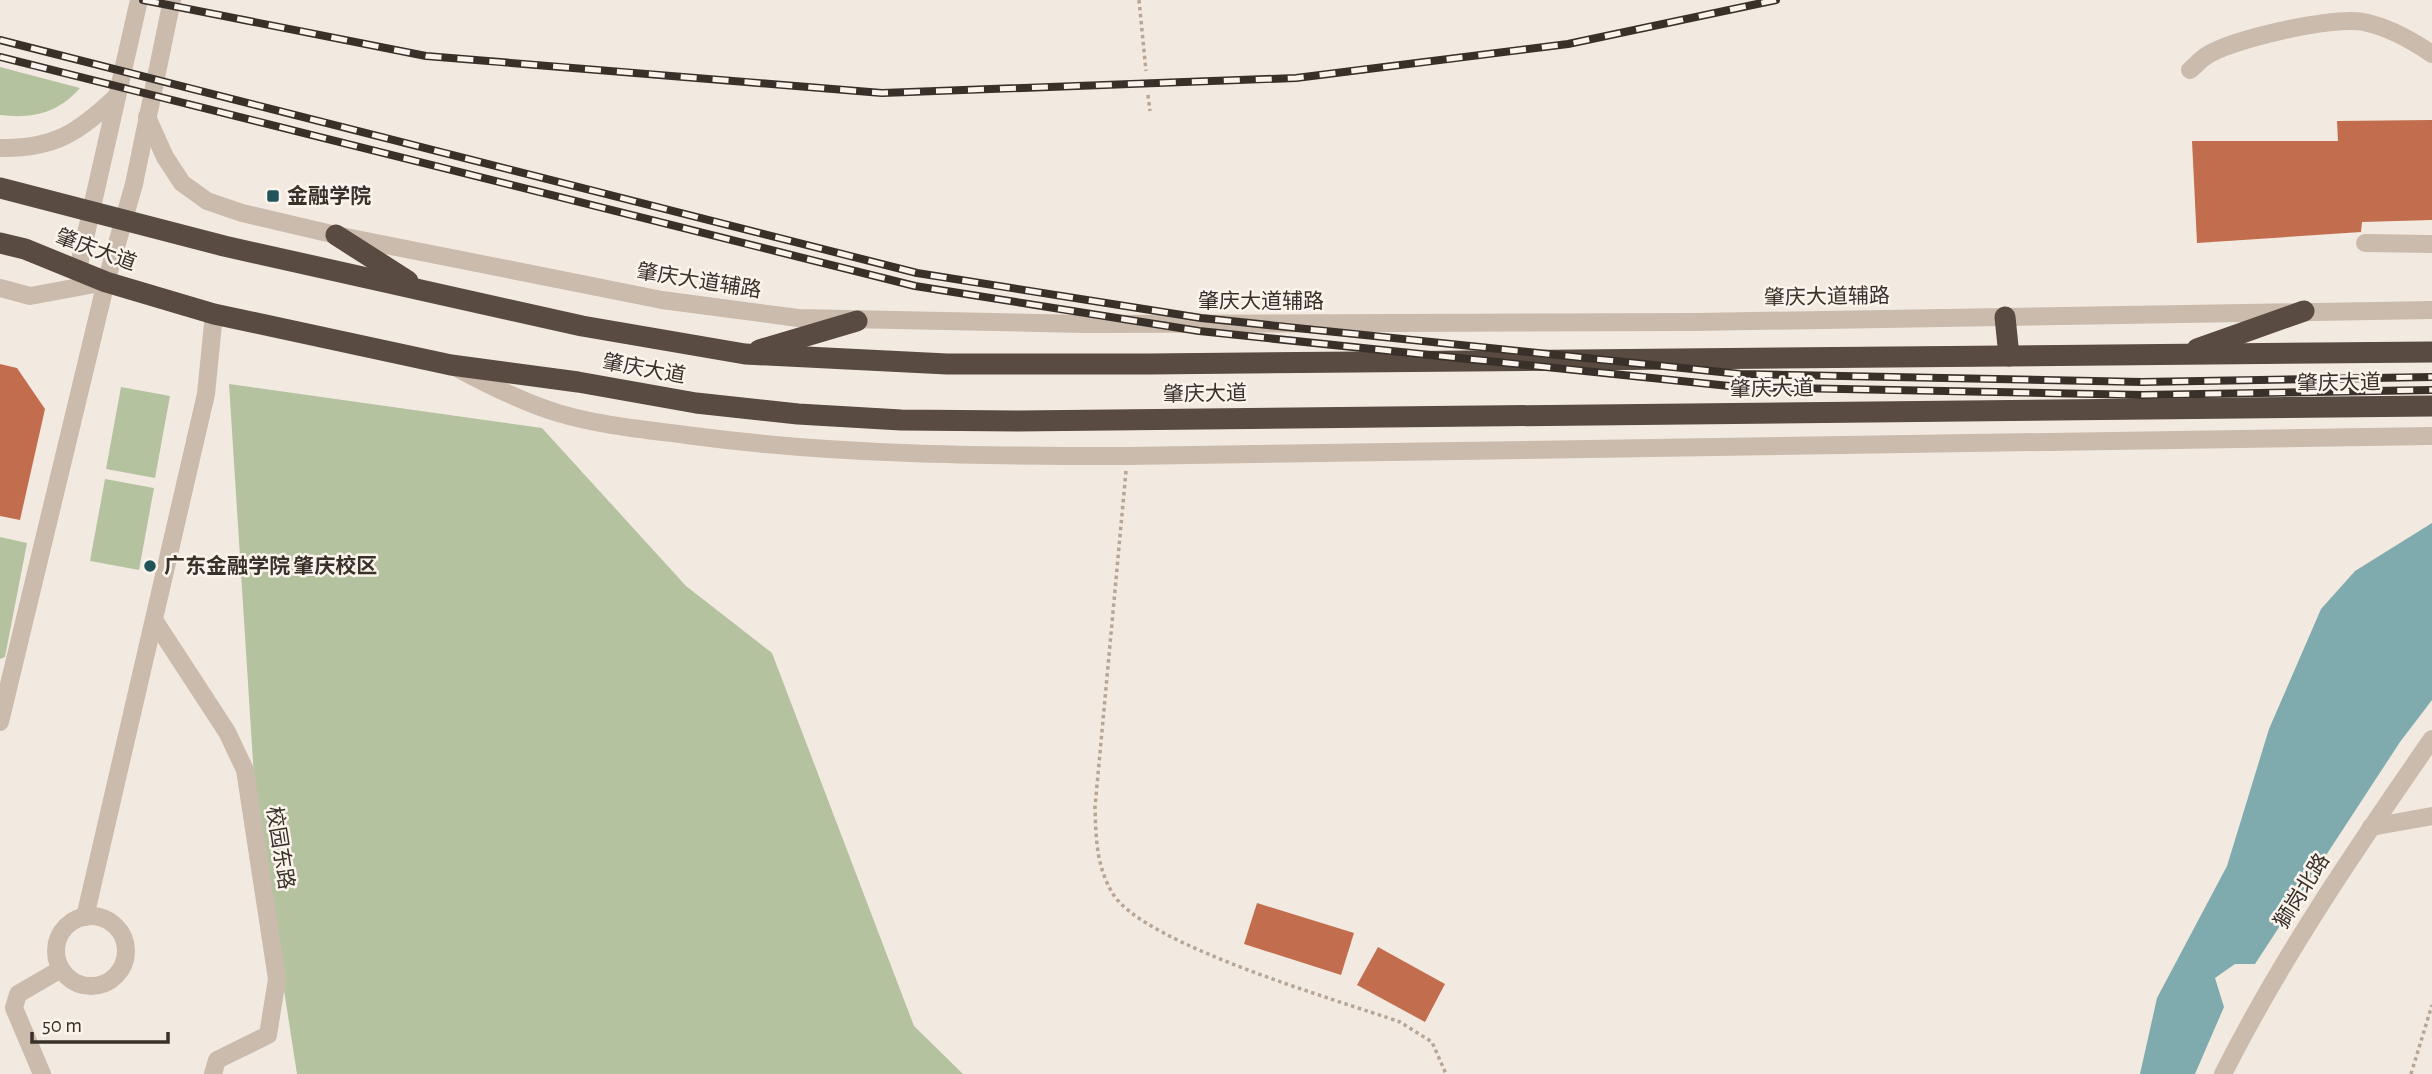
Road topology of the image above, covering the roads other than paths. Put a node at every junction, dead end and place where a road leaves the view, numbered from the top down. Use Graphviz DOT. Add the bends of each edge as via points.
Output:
graph roads {
  1 [pos="139,0"];
  2 [pos="172,0"];
  3 [pos="2432,54"];
  4 [pos="2190,70"];
  5 [pos="117,96"];
  6 [pos="147,117"];
  7 [pos="0,148"];
  8 [pos="0,188"];
  9 [pos="90,212"];
  10 [pos="124,220"];
  11 [pos="336,235"];
  12 [pos="0,243"];
  13 [pos="2365,243"];
  14 [pos="2432,244"];
  15 [pos="78,269"];
  16 [pos="106,282"];
  17 [pos="0,288"];
  18 [pos="419,288"];
  19 [pos="2432,310"];
  20 [pos="2304,311"];
  21 [pos="214,314"];
  22 [pos="2005,317"];
  23 [pos="857,321"];
  24 [pos="2432,352"];
  25 [pos="745,354"];
  26 [pos="2180,355"];
  27 [pos="2009,356"];
  28 [pos="451,365"];
  29 [pos="2432,407"];
  30 [pos="2432,425"];
  31 [pos="2398,436"];
  32 [pos="2432,436"];
  33 [pos="154,620"];
  34 [pos="0,722"];
  35 [pos="2432,739"];
  36 [pos="2432,816"];
  37 [pos="2371,827"];
  38 [pos="85,917"];
  39 [pos="61,969"];
  40 [pos="42,1074"];
  41 [pos="213,1074"];
  42 [pos="2223,1074"];
  1 -- 5 [label="street"];
  2 -- 6 [label="street"];
  3 -- 4 [label="street" via="2364,22 2330,20 2207,55"];
  5 -- 7 [label="street" via="57,142"];
  5 -- 9 [label="street"];
  6 -- 10 [label="street"];
  6 -- 11 [label="street, 肇庆大道辅路" via="176,175 207,201"];
  8 -- 9 [label="highway, 肇庆大道"];
  9 -- 10 [label="highway, 肇庆大道"];
  9 -- 15 [label="street"];
  10 -- 16 [label="street"];
  10 -- 18 [label="highway, 肇庆大道"];
  11 -- 18 [label="highway"];
  11 -- 23 [label="street, 肇庆大道辅路" via="662,300"];
  12 -- 15 [label="highway, 肇庆大道"];
  13 -- 14 [label="street"];
  15 -- 16 [label="highway, 肇庆大道"];
  16 -- 17 [label="street" via="30,296"];
  16 -- 21 [label="highway, 肇庆大道"];
  16 -- 34 [label="street"];
  18 -- 25 [label="highway, 肇庆大道" via="582,326"];
  19 -- 20 [label="street, 肇庆大道辅路"];
  20 -- 22 [label="street, 肇庆大道辅路"];
  20 -- 26 [label="highway"];
  21 -- 28 [label="highway, 肇庆大道"];
  21 -- 33 [label="street" via="206,394"];
  22 -- 23 [label="street, 肇庆大道辅路" via="1112,324"];
  22 -- 27 [label="highway"];
  23 -- 25 [label="highway"];
  24 -- 26 [label="highway, 肇庆大道"];
  25 -- 27 [label="highway, 肇庆大道" via="947,364"];
  26 -- 27 [label="highway, 肇庆大道"];
  28 -- 29 [label="highway, 肇庆大道" via="709,404 901,420"];
  28 -- 31 [label="street" via="500,391 560,413 691,436 941,456"];
  30 -- 31 [label="street"];
  31 -- 32 [label="street"];
  33 -- 38 [label="street"];
  33 -- 41 [label="street, 校园东路" via="227,732 246,770 277,979 268,1035 217,1060"];
  35 -- 37 [label="street, 獅岗北路"];
  36 -- 37 [label="street"];
  37 -- 42 [label="street, 獅岗北路" via="2244,1031"];
  38 -- 39 [label="street" via="65,927 59,937"];
  38 -- 39 [label="street" via="97,917 117,928 124,961 111,980 89,986 68,978"];
  39 -- 40 [label="street" via="18,994 14,1008"];
}
